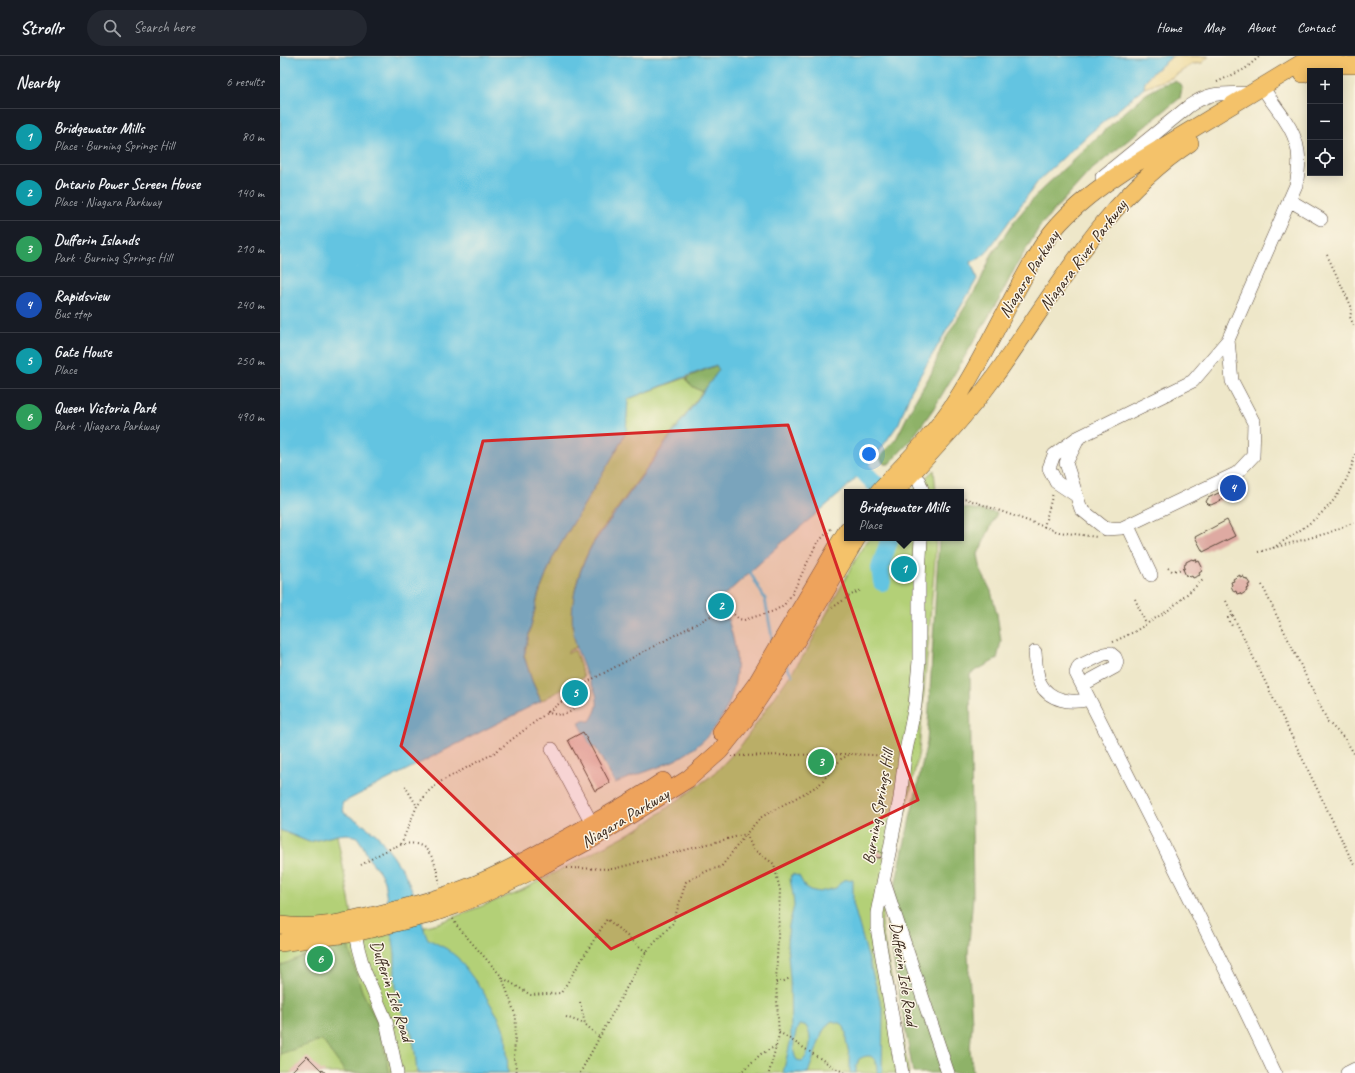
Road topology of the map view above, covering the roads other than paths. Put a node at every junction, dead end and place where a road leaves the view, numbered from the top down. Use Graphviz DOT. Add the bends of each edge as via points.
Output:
graph roads {
  1 [pos="1313,56"];
  2 [pos="1334,56"];
  3 [pos="1355,65"];
  4 [pos="1330,68"];
  5 [pos="1307,76"];
  6 [pos="1265,91"];
  7 [pos="1289,200"];
  8 [pos="1321,219"];
  9 [pos="1052,232"];
  10 [pos="1228,340"];
  11 [pos="1079,437"];
  12 [pos="900,479"];
  13 [pos="883,489"];
  14 [pos="922,489"];
  15 [pos="1077,496"];
  16 [pos="1128,526"];
  17 [pos="840,529"];
  18 [pos="855,541"];
  19 [pos="921,541"];
  20 [pos="1151,575"];
  21 [pos="789,641"];
  22 [pos="1035,652"];
  23 [pos="774,665"];
  24 [pos="1082,684"];
  25 [pos="1089,699"];
  26 [pos="552,749"];
  27 [pos="592,824"];
  28 [pos="883,880"];
  29 [pos="427,908"];
  30 [pos="280,925"];
  31 [pos="354,927"];
  32 [pos="280,943"];
  33 [pos="397,1073"];
  34 [pos="902,1073"];
  35 [pos="948,1073"];
  36 [pos="1275,1073"];
  1 -- 6 [label="main road, Niagara Parkway"];
  2 -- 6 [label="main road, Niagara River Parkway"];
  3 -- 4 [label="main road"];
  5 -- 6 [label="main road"];
  6 -- 7 [label="street" via="1289,125 1297,142 1298,172 1296,185"];
  6 -- 9 [label="main road, Niagara Parkway" via="1122,171 1082,202"];
  6 -- 9 [label="street" via="1241,94 1223,92 1195,102 1078,199"];
  6 -- 12 [label="main road, Niagara River Parkway" via="1173,154 1142,180 1118,205 1084,247 972,406"];
  7 -- 8 [label="street"];
  7 -- 10 [label="street"];
  9 -- 12 [label="main road, Niagara Parkway" via="1033,260 953,406"];
  10 -- 11 [label="street" via="1193,380"];
  10 -- 16 [label="street" via="1232,381 1254,423 1253,456 1237,473"];
  11 -- 15 [label="street" via="1066,463"];
  11 -- 15 [label="street" via="1054,455 1050,468 1056,482"];
  12 -- 13 [label="main road, Niagara Parkway"];
  12 -- 14 [label="street" via="919,481"];
  15 -- 16 [label="street" via="1082,509 1106,529"];
  16 -- 20 [label="street"];
  17 -- 21 [label="main road, Niagara Parkway"];
  18 -- 21 [label="main road, Niagara Parkway"];
  19 -- 28 [label="street, Burning Springs Hill" via="919,661 915,704 900,798"];
  21 -- 23 [label="main road, Niagara Parkway"];
  22 -- 25 [label="street" via="1040,682 1044,690 1066,701"];
  23 -- 27 [label="main road, Niagara Parkway" via="703,751 657,785"];
  23 -- 29 [label="main road, Niagara Parkway" via="732,738 688,779 547,863 457,905"];
  24 -- 25 [label="street"];
  25 -- 36 [label="street" via="1230,977"];
  26 -- 27 [label="street"];
  27 -- 29 [label="main road, Niagara Parkway"];
  28 -- 34 [label="street, Dufferin Isle Road" via="877,928"];
  28 -- 35 [label="street, Burning Springs Hill"];
  29 -- 31 [label="main road, Niagara Parkway"];
  30 -- 31 [label="main road, Niagara Parkway"];
  31 -- 32 [label="main road, Niagara Parkway"];
  31 -- 33 [label="street, Dufferin Isle Road" via="364,970 386,1021"];
}
